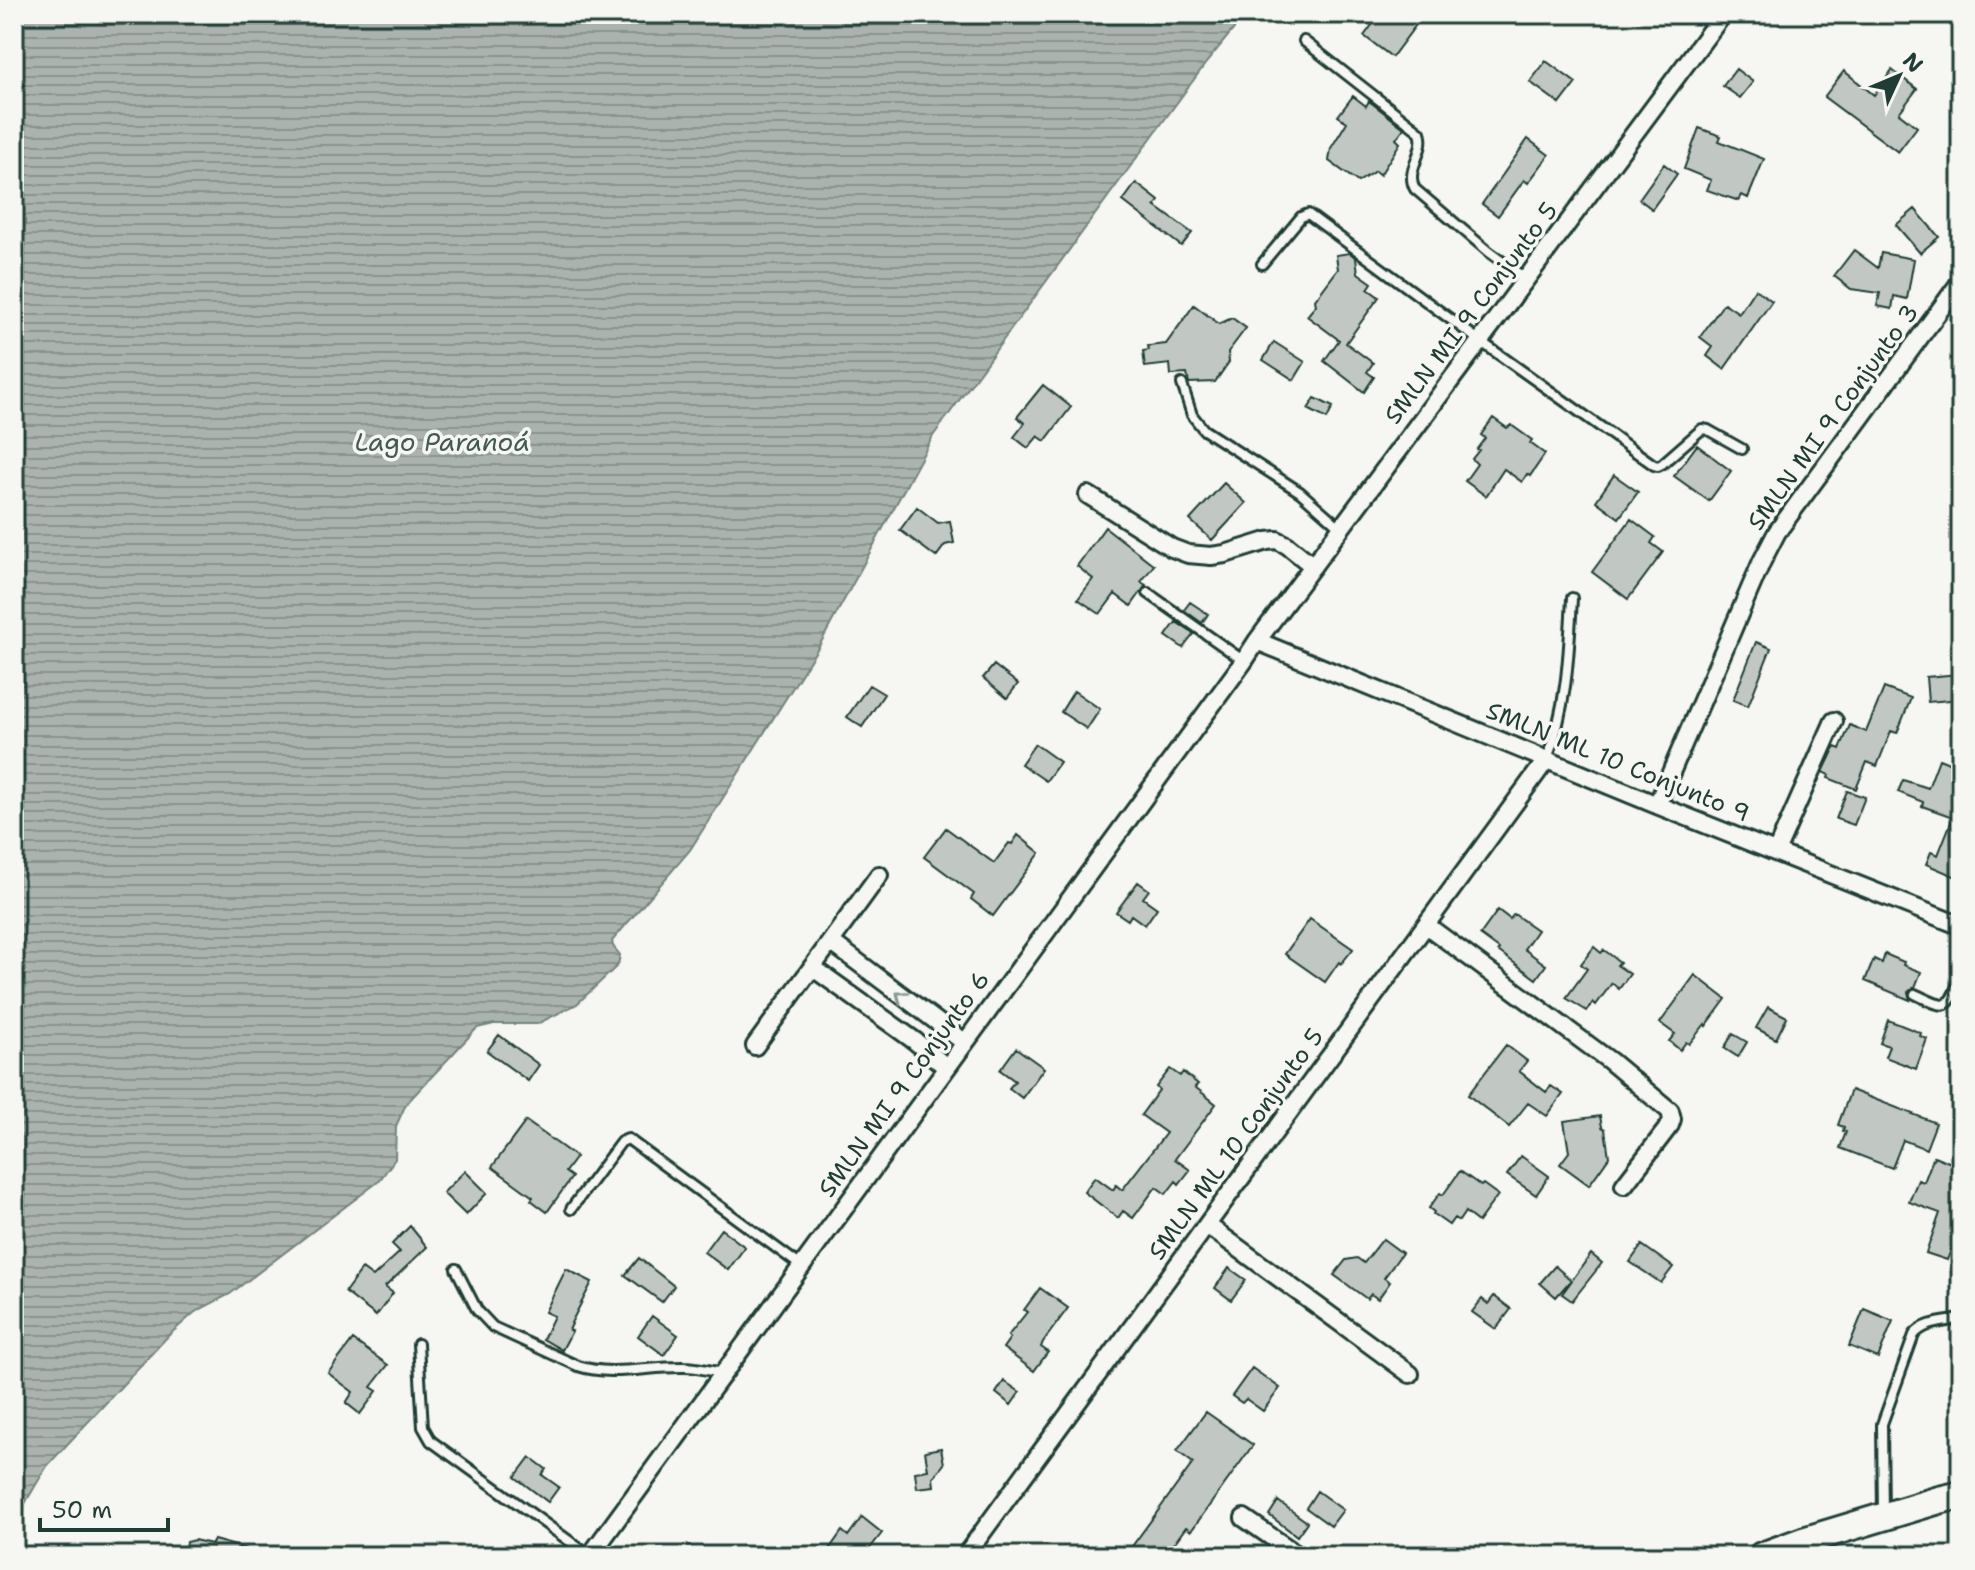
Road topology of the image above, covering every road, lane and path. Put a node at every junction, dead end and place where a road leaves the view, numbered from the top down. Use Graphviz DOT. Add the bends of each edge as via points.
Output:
graph roads {
  1 [pos="1723,14"];
  2 [pos="1304,41"];
  3 [pos="1262,264"];
  4 [pos="1526,279"];
  5 [pos="1961,281"];
  6 [pos="1480,341"];
  7 [pos="1182,384"];
  8 [pos="1742,449"];
  9 [pos="1088,495"];
  10 [pos="1341,528"];
  11 [pos="1313,566"];
  12 [pos="1148,593"];
  13 [pos="1572,598"];
  14 [pos="1257,641"];
  15 [pos="1244,661"];
  16 [pos="1834,721"];
  17 [pos="1547,759"];
  18 [pos="1657,805"];
  19 [pos="1776,852"];
  20 [pos="879,875"];
  21 [pos="1426,925"];
  22 [pos="1961,926"];
  23 [pos="831,942"];
  24 [pos="812,967"];
  25 [pos="1961,977"];
  26 [pos="1915,994"];
  27 [pos="964,1042"];
  28 [pos="755,1046"];
  29 [pos="946,1067"];
  30 [pos="1624,1185"];
  31 [pos="571,1209"];
  32 [pos="1207,1225"];
  33 [pos="801,1266"];
  34 [pos="456,1269"];
  35 [pos="1961,1319"];
  36 [pos="418,1344"];
  37 [pos="723,1373"];
  38 [pos="1410,1374"];
  39 [pos="1961,1495"];
  40 [pos="1883,1516"];
  41 [pos="1244,1518"];
  42 [pos="590,1556"];
  43 [pos="965,1556"];
  44 [pos="1299,1556"];
  45 [pos="1762,1556"];
  1 -- 4 [label="street, SMLN MI 9 Conjunto 5"];
  2 -- 4 [label="lane" via="1420,132 1423,140 1411,182 1415,189"];
  3 -- 6 [label="lane" via="1308,214"];
  4 -- 6 [label="street, SMLN MI 9 Conjunto 5"];
  5 -- 18 [label="street, SMLN MI 9 Conjunto 3" via="1777,532"];
  6 -- 8 [label="lane" via="1656,466 1702,429"];
  6 -- 10 [label="street, SMLN MI 9 Conjunto 5"];
  7 -- 10 [label="lane" via="1192,415 1204,430 1300,492"];
  9 -- 11 [label="street" via="1188,554 1225,554 1277,540"];
  10 -- 11 [label="street, SMLN MI 9 Conjunto 5"];
  11 -- 14 [label="street, SMLN MI 9 Conjunto 5"];
  12 -- 15 [label="lane"];
  13 -- 17 [label="lane" via="1561,711"];
  14 -- 15 [label="street, SMLN MI 9 Conjunto 6"];
  14 -- 17 [label="street, SMLN ML 10 Conjunto 9"];
  15 -- 27 [label="street, SMLN MI 9 Conjunto 6"];
  16 -- 19 [label="street"];
  17 -- 18 [label="street, SMLN ML 10 Conjunto 9"];
  17 -- 21 [label="street, SMLN ML 10 Conjunto 5"];
  18 -- 19 [label="street, SMLN ML 10 Conjunto 9"];
  19 -- 22 [label="street, SMLN ML 10 Conjunto 9"];
  20 -- 23 [label="street"];
  21 -- 30 [label="street" via="1670,1111 1670,1125"];
  21 -- 32 [label="street, SMLN ML 10 Conjunto 5"];
  23 -- 24 [label="street"];
  27 -- 23 [label="street, one-way"];
  24 -- 28 [label="street"];
  24 -- 29 [label="street"];
  25 -- 26 [label="lane" via="1946,1005"];
  27 -- 29 [label="street, SMLN MI 9 Conjunto 6"];
  29 -- 33 [label="street, SMLN MI 9 Conjunto 6"];
  31 -- 33 [label="lane" via="628,1139"];
  32 -- 38 [label="street"];
  32 -- 43 [label="street, SMLN ML 10 Conjunto 5"];
  33 -- 37 [label="street, SMLN MI 9 Conjunto 6"];
  34 -- 37 [label="lane" via="477,1310 493,1327 578,1366 605,1372 688,1367"];
  35 -- 40 [label="lane" via="1922,1328 1909,1349 1882,1424"];
  36 -- 42 [label="lane" via="423,1427 431,1441"];
  37 -- 42 [label="street, SMLN MI 9 Conjunto 6"];
  39 -- 40 [label="main road"];
  40 -- 45 [label="main road"];
  41 -- 44 [label="street"];
}
